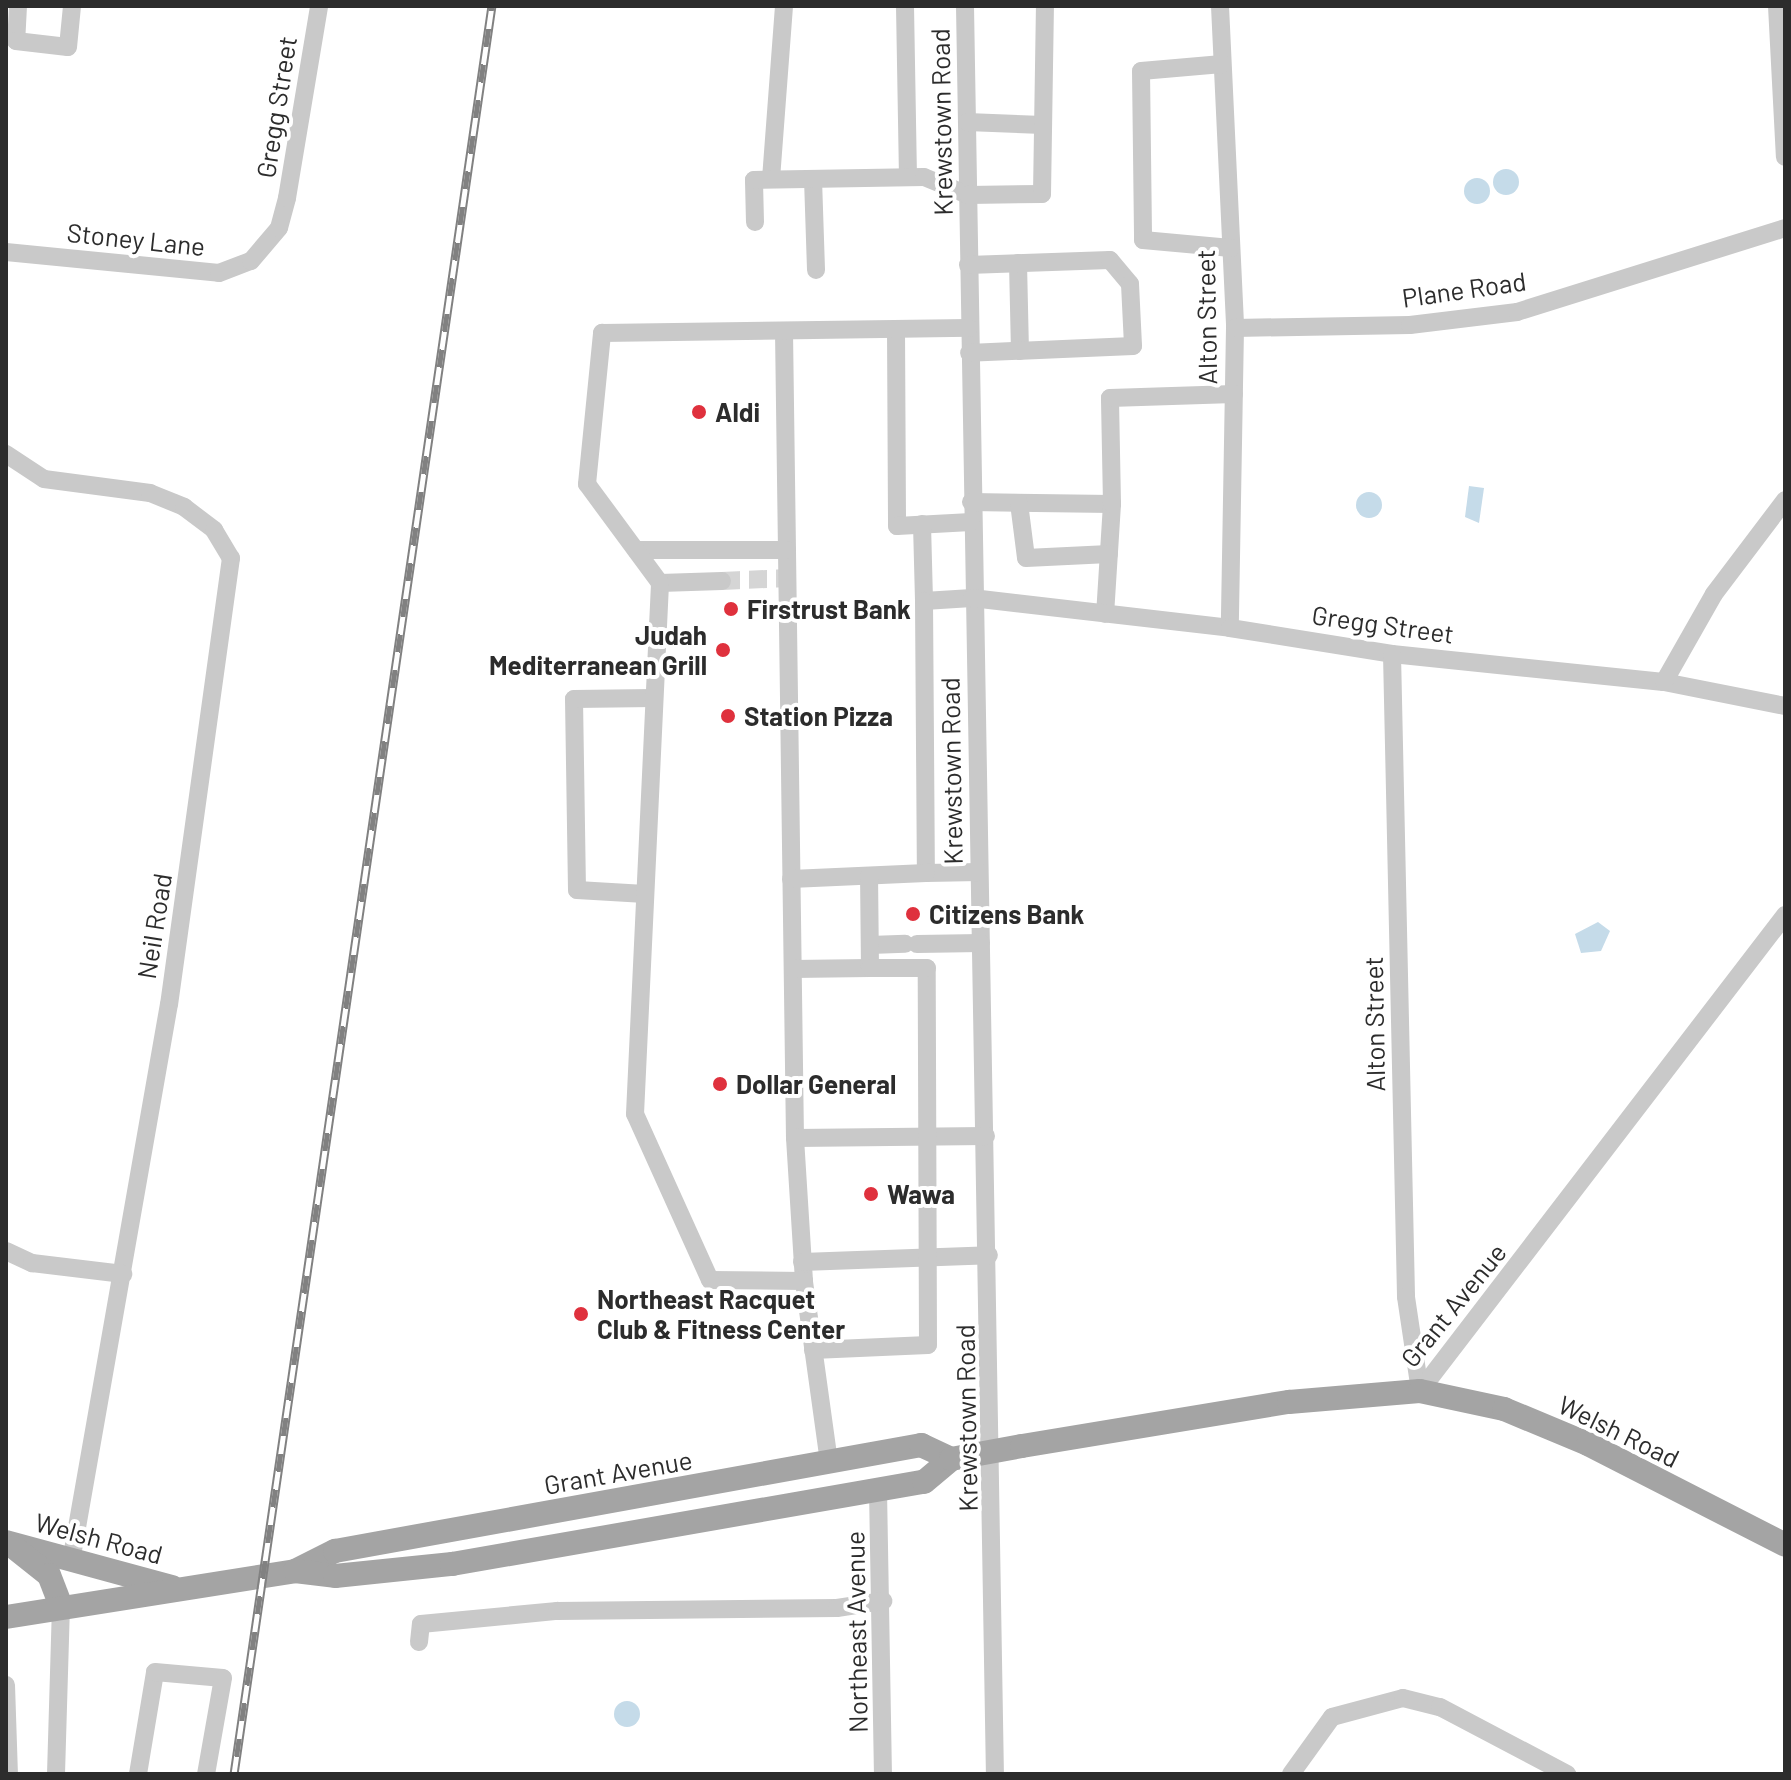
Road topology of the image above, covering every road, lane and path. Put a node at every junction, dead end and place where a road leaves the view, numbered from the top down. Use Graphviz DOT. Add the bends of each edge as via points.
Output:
graph roads {
  1 [pos="18,6"];
  2 [pos="72,6"];
  3 [pos="319,6"];
  4 [pos="784,6"];
  5 [pos="905,6"];
  6 [pos="965,6"];
  7 [pos="1045,6"];
  8 [pos="1220,6"];
  9 [pos="1777,6"];
  10 [pos="1222,64"];
  11 [pos="967,122"];
  12 [pos="1043,125"];
  13 [pos="1785,157"];
  14 [pos="908,177"];
  15 [pos="771,179"];
  16 [pos="813,179"];
  17 [pos="968,195"];
  18 [pos="282,217"];
  19 [pos="755,222"];
  20 [pos="1785,228"];
  21 [pos="1231,248"];
  22 [pos="6,252"];
  23 [pos="1018,263"];
  24 [pos="968,265"];
  25 [pos="816,270"];
  26 [pos="969,328"];
  27 [pos="1235,328"];
  28 [pos="896,329"];
  29 [pos="784,331"];
  30 [pos="1020,351"];
  31 [pos="969,353"];
  32 [pos="1234,394"];
  33 [pos="6,454"];
  34 [pos="1785,500"];
  35 [pos="971,502"];
  36 [pos="1019,503"];
  37 [pos="1112,504"];
  38 [pos="971,522"];
  39 [pos="922,524"];
  40 [pos="636,550"];
  41 [pos="787,550"];
  42 [pos="1109,554"];
  43 [pos="722,581"];
  44 [pos="660,583"];
  45 [pos="972,598"];
  46 [pos="924,601"];
  47 [pos="1105,614"];
  48 [pos="1230,628"];
  49 [pos="1392,654"];
  50 [pos="1664,682"];
  51 [pos="654,698"];
  52 [pos="1785,706"];
  53 [pos="979,872"];
  54 [pos="926,873"];
  55 [pos="869,876"];
  56 [pos="791,879"];
  57 [pos="645,894"];
  58 [pos="1785,915"];
  59 [pos="981,943"];
  60 [pos="870,945"];
  61 [pos="870,968"];
  62 [pos="793,969"];
  63 [pos="986,1136"];
  64 [pos="929,1137"];
  65 [pos="795,1138"];
  66 [pos="6,1251"];
  67 [pos="989,1255"];
  68 [pos="927,1257"];
  69 [pos="802,1262"];
  70 [pos="123,1274"];
  71 [pos="804,1281"];
  72 [pos="813,1350"];
  73 [pos="1420,1391"];
  74 [pos="994,1451"];
  75 [pos="951,1459"];
  76 [pos="829,1462"];
  77 [pos="878,1490"];
  78 [pos="1785,1545"];
  79 [pos="72,1556"];
  80 [pos="295,1571"];
  81 [pos="178,1589"];
  82 [pos="883,1601"];
  83 [pos="61,1606"];
  84 [pos="6,1617"];
  85 [pos="419,1642"];
  86 [pos="6,1685"];
  87 [pos="9,1774"];
  88 [pos="56,1774"];
  89 [pos="138,1774"];
  90 [pos="206,1774"];
  91 [pos="883,1774"];
  92 [pos="995,1774"];
  93 [pos="1291,1774"];
  94 [pos="1567,1774"];
  1 -- 2 [label="street" via="16,41 68,47"];
  3 -- 18 [label="street, Gregg Street"];
  4 -- 15 [label="street"];
  5 -- 14 [label="street"];
  6 -- 11 [label="street, Krewstown Road"];
  7 -- 12 [label="street"];
  8 -- 10 [label="street, Alton Street"];
  9 -- 13 [label="street"];
  10 -- 21 [label="street, Alton Street"];
  10 -- 21 [label="street" via="1141,71 1143,240"];
  11 -- 12 [label="street"];
  11 -- 17 [label="street, Krewstown Road"];
  12 -- 17 [label="street" via="1042,194"];
  14 -- 16 [label="street"];
  14 -- 17 [label="street"];
  15 -- 16 [label="street"];
  15 -- 19 [label="street" via="754,180"];
  16 -- 25 [label="street"];
  17 -- 24 [label="street, Krewstown Road"];
  18 -- 22 [label="street, Stoney Lane" via="251,261 219,273"];
  20 -- 27 [label="street, Plane Road" via="1517,312 1410,325"];
  21 -- 27 [label="street, Alton Street"];
  23 -- 24 [label="street"];
  23 -- 30 [label="street"];
  23 -- 30 [label="street" via="1110,260 1123,268 1133,346"];
  24 -- 26 [label="street, Krewstown Road"];
  26 -- 28 [label="street"];
  26 -- 31 [label="street, Krewstown Road"];
  27 -- 32 [label="street, Alton Street"];
  28 -- 29 [label="street"];
  28 -- 39 [label="street" via="897,526"];
  29 -- 40 [label="street" via="602,333 587,484"];
  29 -- 41 [label="street"];
  30 -- 31 [label="street"];
  31 -- 35 [label="street, Krewstown Road"];
  32 -- 37 [label="street" via="1110,398"];
  32 -- 48 [label="street, Alton Street"];
  33 -- 70 [label="street, Neil Road" via="44,479 150,493 184,507 214,530 231,558 220,679"];
  34 -- 50 [label="street" via="1714,594"];
  35 -- 36 [label="street"];
  35 -- 38 [label="street, Krewstown Road"];
  36 -- 37 [label="street"];
  36 -- 42 [label="street" via="1026,558"];
  37 -- 42 [label="street"];
  38 -- 39 [label="street"];
  38 -- 45 [label="street, Krewstown Road"];
  39 -- 46 [label="street"];
  40 -- 41 [label="street"];
  40 -- 44 [label="street"];
  41 -- 56 [label="street"];
  42 -- 47 [label="street"];
  43 -- 44 [label="street"];
  44 -- 51 [label="street"];
  45 -- 46 [label="street, Gregg Street"];
  45 -- 47 [label="street, Gregg Street"];
  45 -- 53 [label="street, Krewstown Road"];
  46 -- 54 [label="street"];
  47 -- 48 [label="street, Gregg Street"];
  48 -- 49 [label="street, Gregg Street"];
  49 -- 50 [label="street, Gregg Street"];
  49 -- 73 [label="street, Alton Street" via="1406,1297"];
  50 -- 52 [label="street, Gregg Street"];
  51 -- 57 [label="street"];
  51 -- 57 [label="street" via="574,699 577,890"];
  53 -- 54 [label="street"];
  53 -- 59 [label="street, Krewstown Road"];
  54 -- 55 [label="street"];
  55 -- 56 [label="street"];
  55 -- 60 [label="street"];
  56 -- 62 [label="street"];
  57 -- 71 [label="street" via="635,1114 710,1280"];
  58 -- 73 [label="street, Grant Avenue"];
  59 -- 60 [label="street"];
  59 -- 63 [label="street, Krewstown Road"];
  60 -- 61 [label="street"];
  61 -- 62 [label="street"];
  61 -- 64 [label="street" via="927,968"];
  62 -- 65 [label="street"];
  63 -- 64 [label="street"];
  63 -- 67 [label="street, Krewstown Road"];
  64 -- 65 [label="street"];
  64 -- 68 [label="street"];
  65 -- 69 [label="street"];
  66 -- 70 [label="street" via="32,1263"];
  67 -- 68 [label="street"];
  67 -- 74 [label="street, Krewstown Road"];
  68 -- 69 [label="street"];
  68 -- 72 [label="street" via="928,1345"];
  69 -- 71 [label="street"];
  70 -- 79 [label="street, Neil Road"];
  71 -- 72 [label="street"];
  72 -- 76 [label="street"];
  73 -- 74 [label="main road, Grant Avenue" via="1289,1402"];
  73 -- 78 [label="main road, Welsh Road" via="1504,1409"];
  74 -- 75 [label="main road, Grant Avenue"];
  74 -- 92 [label="street, Krewstown Road"];
  75 -- 76 [label="main road, Grant Avenue" via="921,1445"];
  75 -- 77 [label="main road, Grant Avenue" via="924,1482"];
  76 -- 80 [label="main road, Grant Avenue" via="335,1551"];
  77 -- 80 [label="main road, Grant Avenue" via="452,1564 335,1576"];
  77 -- 82 [label="street, Northeast Avenue"];
  79 -- 81 [label="main road, Welsh Road"];
  79 -- 83 [label="main road, Welsh Road" via="6,1542 49,1575"];
  80 -- 81 [label="main road, Grant Avenue"];
  81 -- 83 [label="main road, Grant Avenue"];
  82 -- 85 [label="street" via="837,1608 557,1611 421,1624"];
  82 -- 91 [label="street, Northeast Avenue"];
  83 -- 84 [label="main road, Grant Avenue"];
  83 -- 88 [label="street"];
  86 -- 87 [label="street"];
  89 -- 90 [label="street" via="155,1672 223,1678"];
  93 -- 94 [label="street" via="1328,1721 1403,1698 1440,1707"];
}
